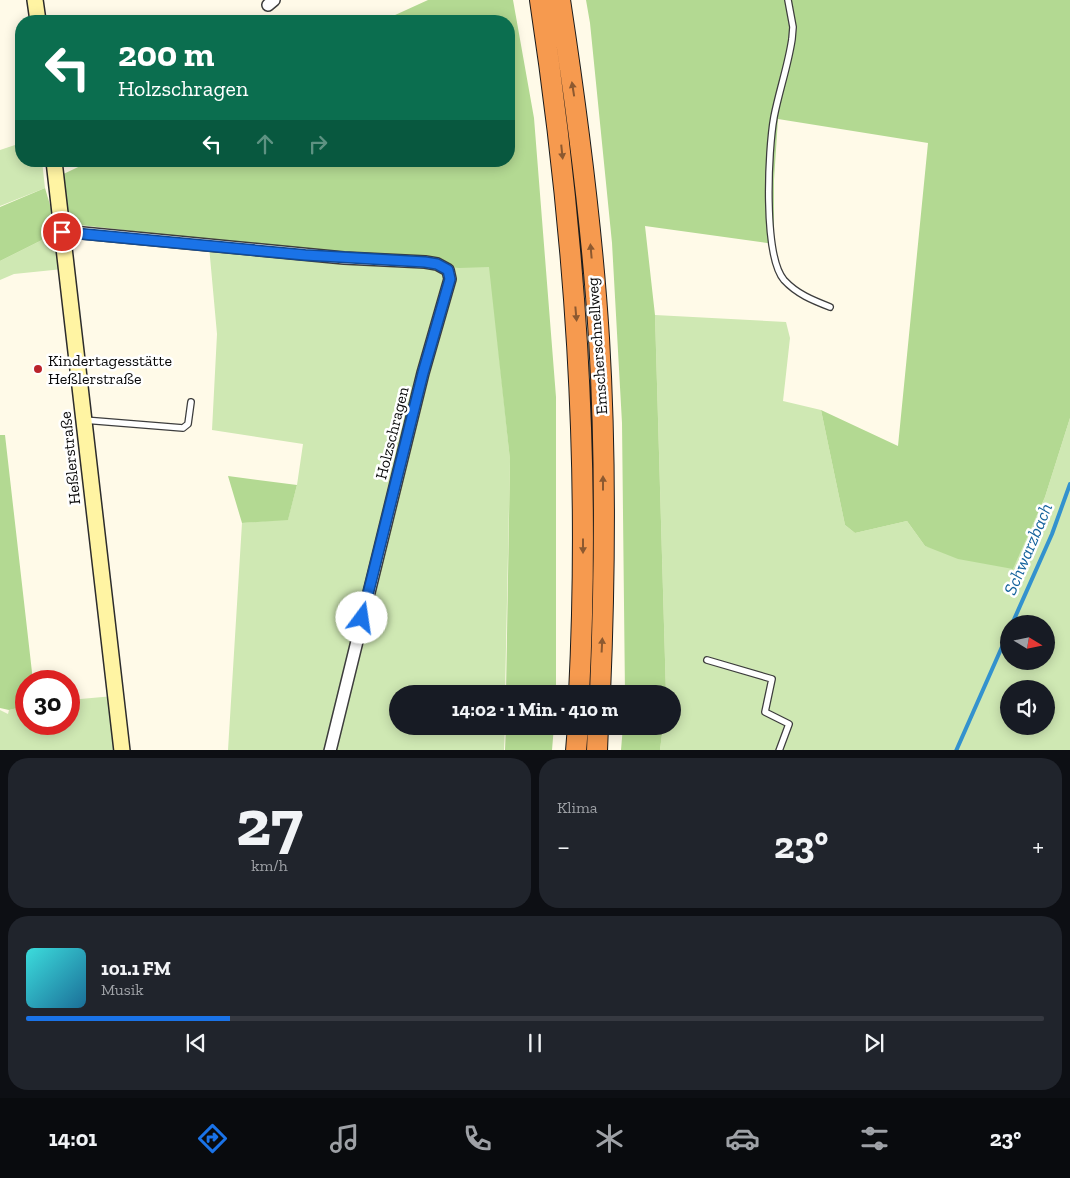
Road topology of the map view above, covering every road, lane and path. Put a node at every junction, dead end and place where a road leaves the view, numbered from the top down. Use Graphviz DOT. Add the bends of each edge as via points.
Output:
graph roads {
  1 [pos="35,0"];
  2 [pos="540,0"];
  3 [pos="560,0"];
  4 [pos="788,0"];
  5 [pos="37,15"];
  6 [pos="55,167"];
  7 [pos="62,230"];
  8 [pos="830,308"];
  9 [pos="191,402"];
  10 [pos="83,420"];
  11 [pos="707,660"];
  12 [pos="579,685"];
  13 [pos="600,685"];
  14 [pos="577,735"];
  15 [pos="598,735"];
  16 [pos="122,750"];
  17 [pos="330,750"];
  18 [pos="576,750"];
  19 [pos="597,750"];
  20 [pos="779,750"];
  1 -- 5 [label="street"];
  2 -- 12 [label="highway, Emscherschnellweg, one-way" via="558,120 578,339 583,449"];
  13 -- 3 [label="highway, Emscherschnellweg, one-way" via="604,448 598,337 578,117"];
  4 -- 8 [label="lane" via="792,39 772,133 772,246 783,279 803,296"];
  6 -- 7 [label="street, Heßlerstraße"];
  7 -- 10 [label="street, Heßlerstraße"];
  7 -- 17 [label="street, Holzschragen" via="305,255 425,262 448,270 450,279 423,373"];
  9 -- 10 [label="lane" via="188,424 183,428"];
  10 -- 16 [label="street, Heßlerstraße"];
  11 -- 20 [label="lane" via="772,679 765,712 789,724"];
  14 -- 18 [label="highway"];
  15 -- 19 [label="highway"];
}
